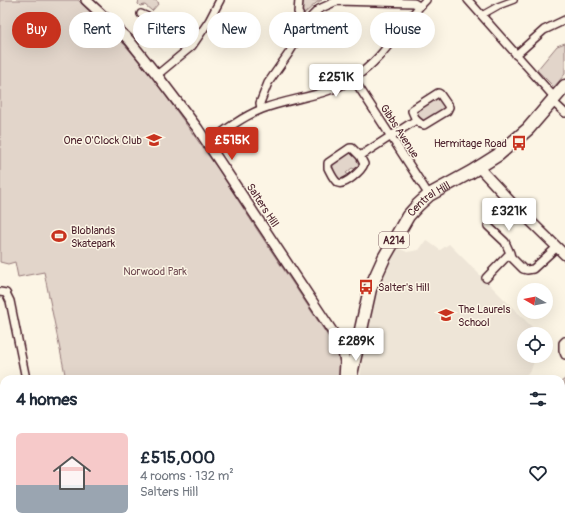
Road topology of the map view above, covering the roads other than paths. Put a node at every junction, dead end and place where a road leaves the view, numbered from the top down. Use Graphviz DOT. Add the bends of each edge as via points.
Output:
graph roads {
  1 [pos="86,0"];
  2 [pos="220,0"];
  3 [pos="299,0"];
  4 [pos="426,0"];
  5 [pos="468,0"];
  6 [pos="514,0"];
  7 [pos="337,1"];
  8 [pos="352,1"];
  9 [pos="420,6"];
  10 [pos="298,12"];
  11 [pos="316,12"];
  12 [pos="482,15"];
  13 [pos="565,20"];
  14 [pos="199,36"];
  15 [pos="190,48"];
  16 [pos="292,48"];
  17 [pos="516,55"];
  18 [pos="158,75"];
  19 [pos="353,78"];
  20 [pos="565,86"];
  21 [pos="554,100"];
  22 [pos="261,109"];
  23 [pos="565,113"];
  24 [pos="416,120"];
  25 [pos="391,136"];
  26 [pos="208,143"];
  27 [pos="360,156"];
  28 [pos="480,167"];
  29 [pos="429,195"];
  30 [pos="488,226"];
  31 [pos="557,247"];
  32 [pos="510,253"];
  33 [pos="565,255"];
  34 [pos="486,278"];
  35 [pos="3,292"];
  36 [pos="565,342"];
  37 [pos="343,345"];
  38 [pos="356,349"];
  39 [pos="565,356"];
  40 [pos="25,375"];
  41 [pos="344,375"];
  42 [pos="351,375"];
  1 -- 18 [label="street, Salters Hill" via="129,40"];
  2 -- 14 [label="street"];
  3 -- 10 [label="street"];
  4 -- 9 [label="street"];
  5 -- 12 [label="street"];
  6 -- 12 [label="street"];
  7 -- 8 [label="street"];
  7 -- 11 [label="street"];
  8 -- 9 [label="street" via="414,2"];
  9 -- 19 [label="street" via="383,54"];
  12 -- 17 [label="street"];
  13 -- 17 [label="street" via="544,30"];
  15 -- 18 [label="street"];
  16 -- 22 [label="street" via="268,83 260,103"];
  17 -- 21 [label="street"];
  18 -- 26 [label="street, Salters Hill"];
  19 -- 22 [label="street" via="325,93"];
  19 -- 25 [label="street, Gibbs Avenue"];
  20 -- 21 [label="main road, Central Hill / A214"];
  21 -- 23 [label="street"];
  21 -- 28 [label="main road, Central Hill / A214" via="518,139"];
  22 -- 26 [label="street" via="239,120"];
  24 -- 24 [label="street" via="424,125 447,111 449,107 438,93 413,109"];
  24 -- 25 [label="street"];
  25 -- 27 [label="street"];
  25 -- 29 [label="street, Gibbs Avenue"];
  26 -- 37 [label="street, Salters Hill"];
  27 -- 27 [label="street" via="364,164 361,171 343,183 337,183 328,168 328,163 350,148"];
  28 -- 29 [label="main road, Central Hill / A214"];
  28 -- 31 [label="street"];
  29 -- 38 [label="main road, Central Hill / A214" via="408,216 384,258 370,289"];
  30 -- 32 [label="street" via="505,242"];
  31 -- 32 [label="street" via="533,269 527,270 511,257"];
  31 -- 33 [label="street"];
  32 -- 34 [label="street"];
  35 -- 40 [label="street" via="10,301"];
  36 -- 39 [label="street" via="562,347"];
  37 -- 38 [label="street"];
  37 -- 41 [label="street"];
  38 -- 42 [label="main road, Central Hill / A214"];
}
